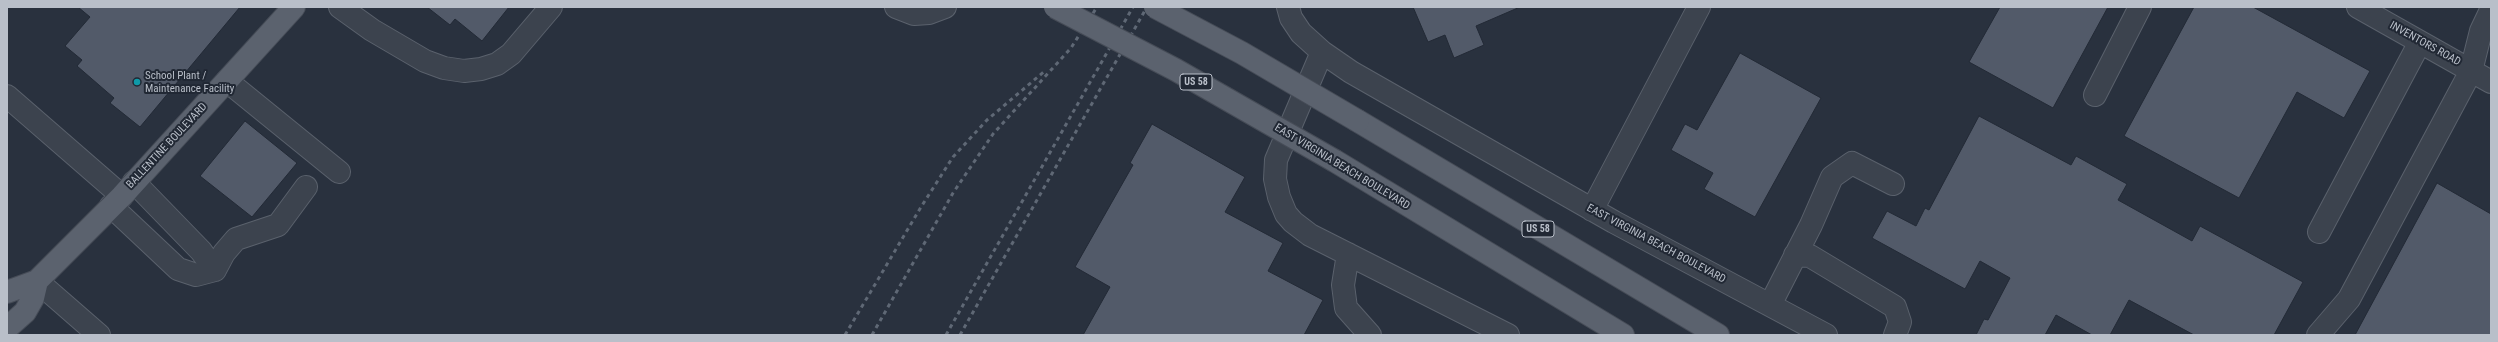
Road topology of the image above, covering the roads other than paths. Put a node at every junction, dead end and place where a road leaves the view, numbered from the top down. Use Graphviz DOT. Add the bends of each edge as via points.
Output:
graph roads {
  1 [pos="294,7"];
  2 [pos="340,7"];
  3 [pos="551,7"];
  4 [pos="896,7"];
  5 [pos="945,7"];
  6 [pos="1056,7"];
  7 [pos="1155,7"];
  8 [pos="1288,7"];
  9 [pos="1699,7"];
  10 [pos="2140,7"];
  11 [pos="2358,7"];
  12 [pos="2491,10"];
  13 [pos="2420,42"];
  14 [pos="1322,52"];
  15 [pos="2472,71"];
  16 [pos="227,81"];
  17 [pos="2491,82"];
  18 [pos="2095,95"];
  19 [pos="7,96"];
  20 [pos="339,172"];
  21 [pos="1893,184"];
  22 [pos="306,187"];
  23 [pos="122,195"];
  24 [pos="1592,210"];
  25 [pos="2319,232"];
  26 [pos="1348,254"];
  27 [pos="1795,255"];
  28 [pos="214,270"];
  29 [pos="37,281"];
  30 [pos="7,292"];
  31 [pos="1770,305"];
  32 [pos="7,328"];
  33 [pos="99,335"];
  34 [pos="1370,335"];
  35 [pos="1508,335"];
  36 [pos="1623,335"];
  37 [pos="1718,335"];
  38 [pos="1826,335"];
  39 [pos="1895,335"];
  40 [pos="2318,335"];
  1 -- 16 [label="main road, BALLENTINE BOULEVARD"];
  2 -- 3 [label="street" via="372,30 425,61 444,68 464,71 498,64 511,54"];
  4 -- 5 [label="street" via="914,14 929,13"];
  6 -- 36 [label="main road, EAST VIRGINIA BEACH BOULEVARD / US 58, bridge" via="1176,70 1335,161"];
  7 -- 37 [label="main road, US 58, bridge" via="1242,53"];
  8 -- 14 [label="street, EAST VIRGINIA BEACH BOULEVARD" via="1291,18 1301,33"];
  9 -- 24 [label="street"];
  10 -- 18 [label="street"];
  11 -- 13 [label="street, INVENTORS ROAD"];
  12 -- 15 [label="street" via="2481,31"];
  13 -- 15 [label="street, INVENTORS ROAD"];
  13 -- 25 [label="street"];
  14 -- 24 [label="street, EAST VIRGINIA BEACH BOULEVARD" via="1351,72"];
  14 -- 26 [label="street" via="1276,160 1275,179 1279,197 1293,222 1310,235"];
  15 -- 17 [label="street, INVENTORS ROAD"];
  15 -- 40 [label="street" via="2349,300"];
  16 -- 20 [label="street"];
  16 -- 23 [label="main road, BALLENTINE BOULEVARD"];
  19 -- 23 [label="street"];
  21 -- 27 [label="street" via="1852,163 1832,177"];
  22 -- 28 [label="street" via="278,224 236,239"];
  23 -- 28 [label="street" via="201,252"];
  23 -- 28 [label="street" via="178,269 196,275"];
  23 -- 29 [label="main road, BALLENTINE BOULEVARD"];
  24 -- 31 [label="street, EAST VIRGINIA BEACH BOULEVARD"];
  26 -- 34 [label="street" via="1343,285 1346,308"];
  26 -- 35 [label="street"];
  27 -- 31 [label="street"];
  27 -- 39 [label="street" via="1810,256 1895,307 1900,322"];
  29 -- 30 [label="main road, BALLENTINE BOULEVARD"];
  29 -- 32 [label="main road, BALLENTINE BOULEVARD" via="33,298 25,312"];
  29 -- 33 [label="street"];
  31 -- 38 [label="street, EAST VIRGINIA BEACH BOULEVARD"];
}
